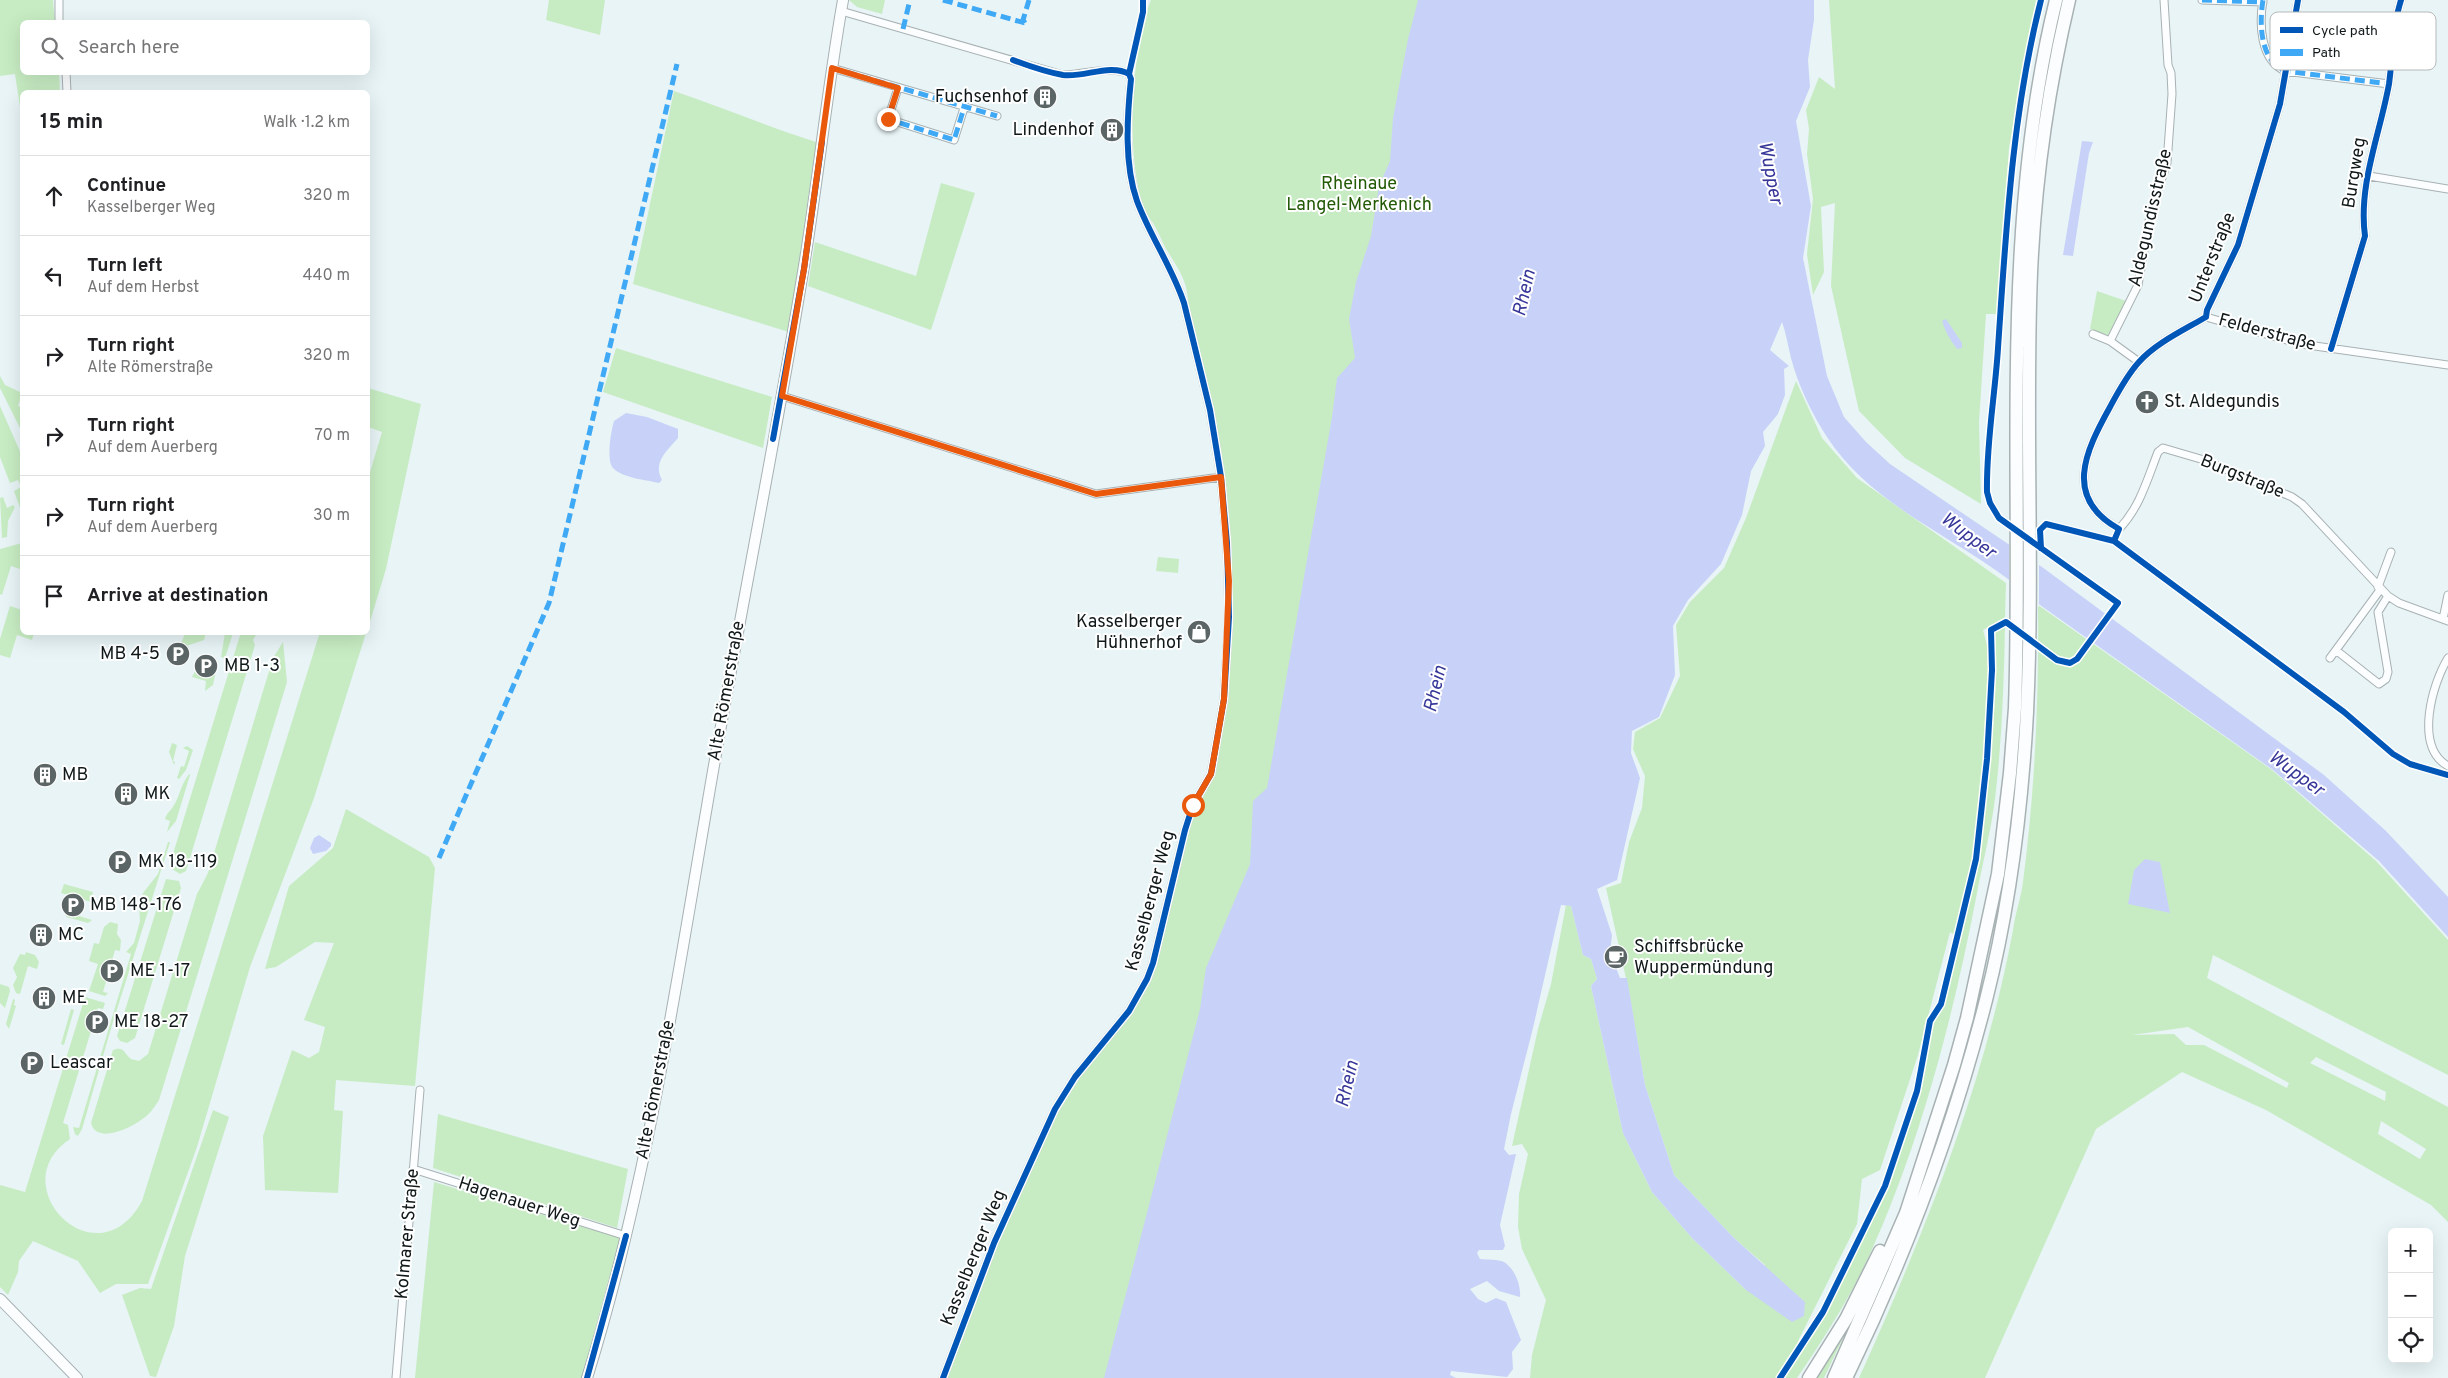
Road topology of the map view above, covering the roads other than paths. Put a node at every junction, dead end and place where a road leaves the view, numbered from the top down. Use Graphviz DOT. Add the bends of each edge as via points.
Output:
graph roads {
  1 [pos="59,0"];
  2 [pos="844,0"];
  3 [pos="2056,0"];
  4 [pos="2069,0"];
  5 [pos="2164,0"];
  6 [pos="2202,0"];
  7 [pos="2263,1"];
  8 [pos="842,11"];
  9 [pos="60,20"];
  10 [pos="2270,59"];
  11 [pos="832,68"];
  12 [pos="2389,70"];
  13 [pos="2285,71"];
  14 [pos="66,75"];
  15 [pos="2388,84"];
  16 [pos="898,88"];
  17 [pos="67,90"];
  18 [pos="964,108"];
  19 [pos="997,116"];
  20 [pos="2369,176"];
  21 [pos="2448,189"];
  22 [pos="2206,317"];
  23 [pos="2093,334"];
  24 [pos="2110,341"];
  25 [pos="2332,350"];
  26 [pos="2139,362"];
  27 [pos="2448,365"];
  28 [pos="782,396"];
  29 [pos="1221,477"];
  30 [pos="2119,529"];
  31 [pos="2391,552"];
  32 [pos="2379,589"];
  33 [pos="2448,595"];
  34 [pos="2388,596"];
  35 [pos="2445,620"];
  36 [pos="2337,651"];
  37 [pos="2330,658"];
  38 [pos="2448,658"];
  39 [pos="2022,664"];
  40 [pos="2448,766"];
  41 [pos="420,1090"];
  42 [pos="1925,1154"];
  43 [pos="413,1169"];
  44 [pos="626,1236"];
  45 [pos="0,1299"];
  46 [pos="77,1378"];
  47 [pos="396,1378"];
  48 [pos="587,1378"];
  49 [pos="943,1378"];
  50 [pos="1809,1378"];
  51 [pos="1834,1378"];
  52 [pos="1846,1378"];
  1 -- 9 [label="street"];
  2 -- 8 [label="street, Alte Römerstraße"];
  3 -- 39 [label="highway" via="2034,120 2020,236 2017,487"];
  4 -- 39 [label="highway" via="2045,123 2031,270 2029,495"];
  5 -- 24 [label="street, Aldegundisstraße" via="2172,94 2167,163 2151,210 2138,285"];
  6 -- 7 [label="street"];
  7 -- 10 [label="street" via="2262,34"];
  8 -- 11 [label="street, Alte Römerstraße"];
  8 -- 29 [label="street, Kasselberger Weg" via="1063,75 1113,70 1129,74 1126,125 1136,199 1184,302 1210,410"];
  11 -- 16 [label="street"];
  11 -- 28 [label="street, Alte Römerstraße" via="804,269"];
  12 -- 15 [label="street, Burgweg"];
  13 -- 15 [label="street"];
  13 -- 22 [label="street, Unterstraße" via="2280,104 2238,245"];
  14 -- 17 [label="street"];
  15 -- 20 [label="street, Burgweg"];
  16 -- 18 [label="street"];
  16 -- 18 [label="street" via="888,119 954,140"];
  18 -- 19 [label="street"];
  20 -- 21 [label="street"];
  20 -- 25 [label="street, Burgweg" via="2362,217 2365,236"];
  22 -- 25 [label="street, Felderstraße"];
  22 -- 26 [label="street, Unterstraße"];
  23 -- 24 [label="street"];
  24 -- 26 [label="street"];
  25 -- 27 [label="street, Felderstraße"];
  26 -- 30 [label="street, Unterstraße" via="2091,440 2086,462 2084,490 2087,499"];
  28 -- 29 [label="street" via="1096,494"];
  28 -- 44 [label="street, Alte Römerstraße" via="652,1119"];
  29 -- 49 [label="street, Kasselberger Weg" via="1229,581 1224,699 1211,774 1193,805 1185,830 1153,962 1134,1004 1075,1077 1055,1109 994,1243"];
  30 -- 32 [label="street, Burgstraße" via="2136,509 2158,452 2163,448 2204,460 2292,497"];
  31 -- 32 [label="street"];
  32 -- 34 [label="street, Burgstraße"];
  32 -- 36 [label="street"];
  33 -- 35 [label="street"];
  34 -- 35 [label="street, Burgstraße"];
  34 -- 36 [label="street" via="2378,612 2388,672 2386,679 2379,684"];
  36 -- 37 [label="street"];
  38 -- 40 [label="street" via="2442,668 2427,734 2440,762"];
  39 -- 42 [label="highway" via="1998,874 1967,1018"];
  39 -- 52 [label="highway" via="2023,769 2014,842 1986,998 1952,1113 1914,1224"];
  41 -- 43 [label="street, Kolmarer Straße"];
  42 -- 50 [label="highway" via="1866,1284"];
  42 -- 51 [label="highway" via="1906,1213"];
  43 -- 44 [label="street, Hagenauer Weg"];
  43 -- 47 [label="street, Kolmarer Straße"];
  44 -- 48 [label="street, Alte Römerstraße"];
  45 -- 46 [label="street"];
}
